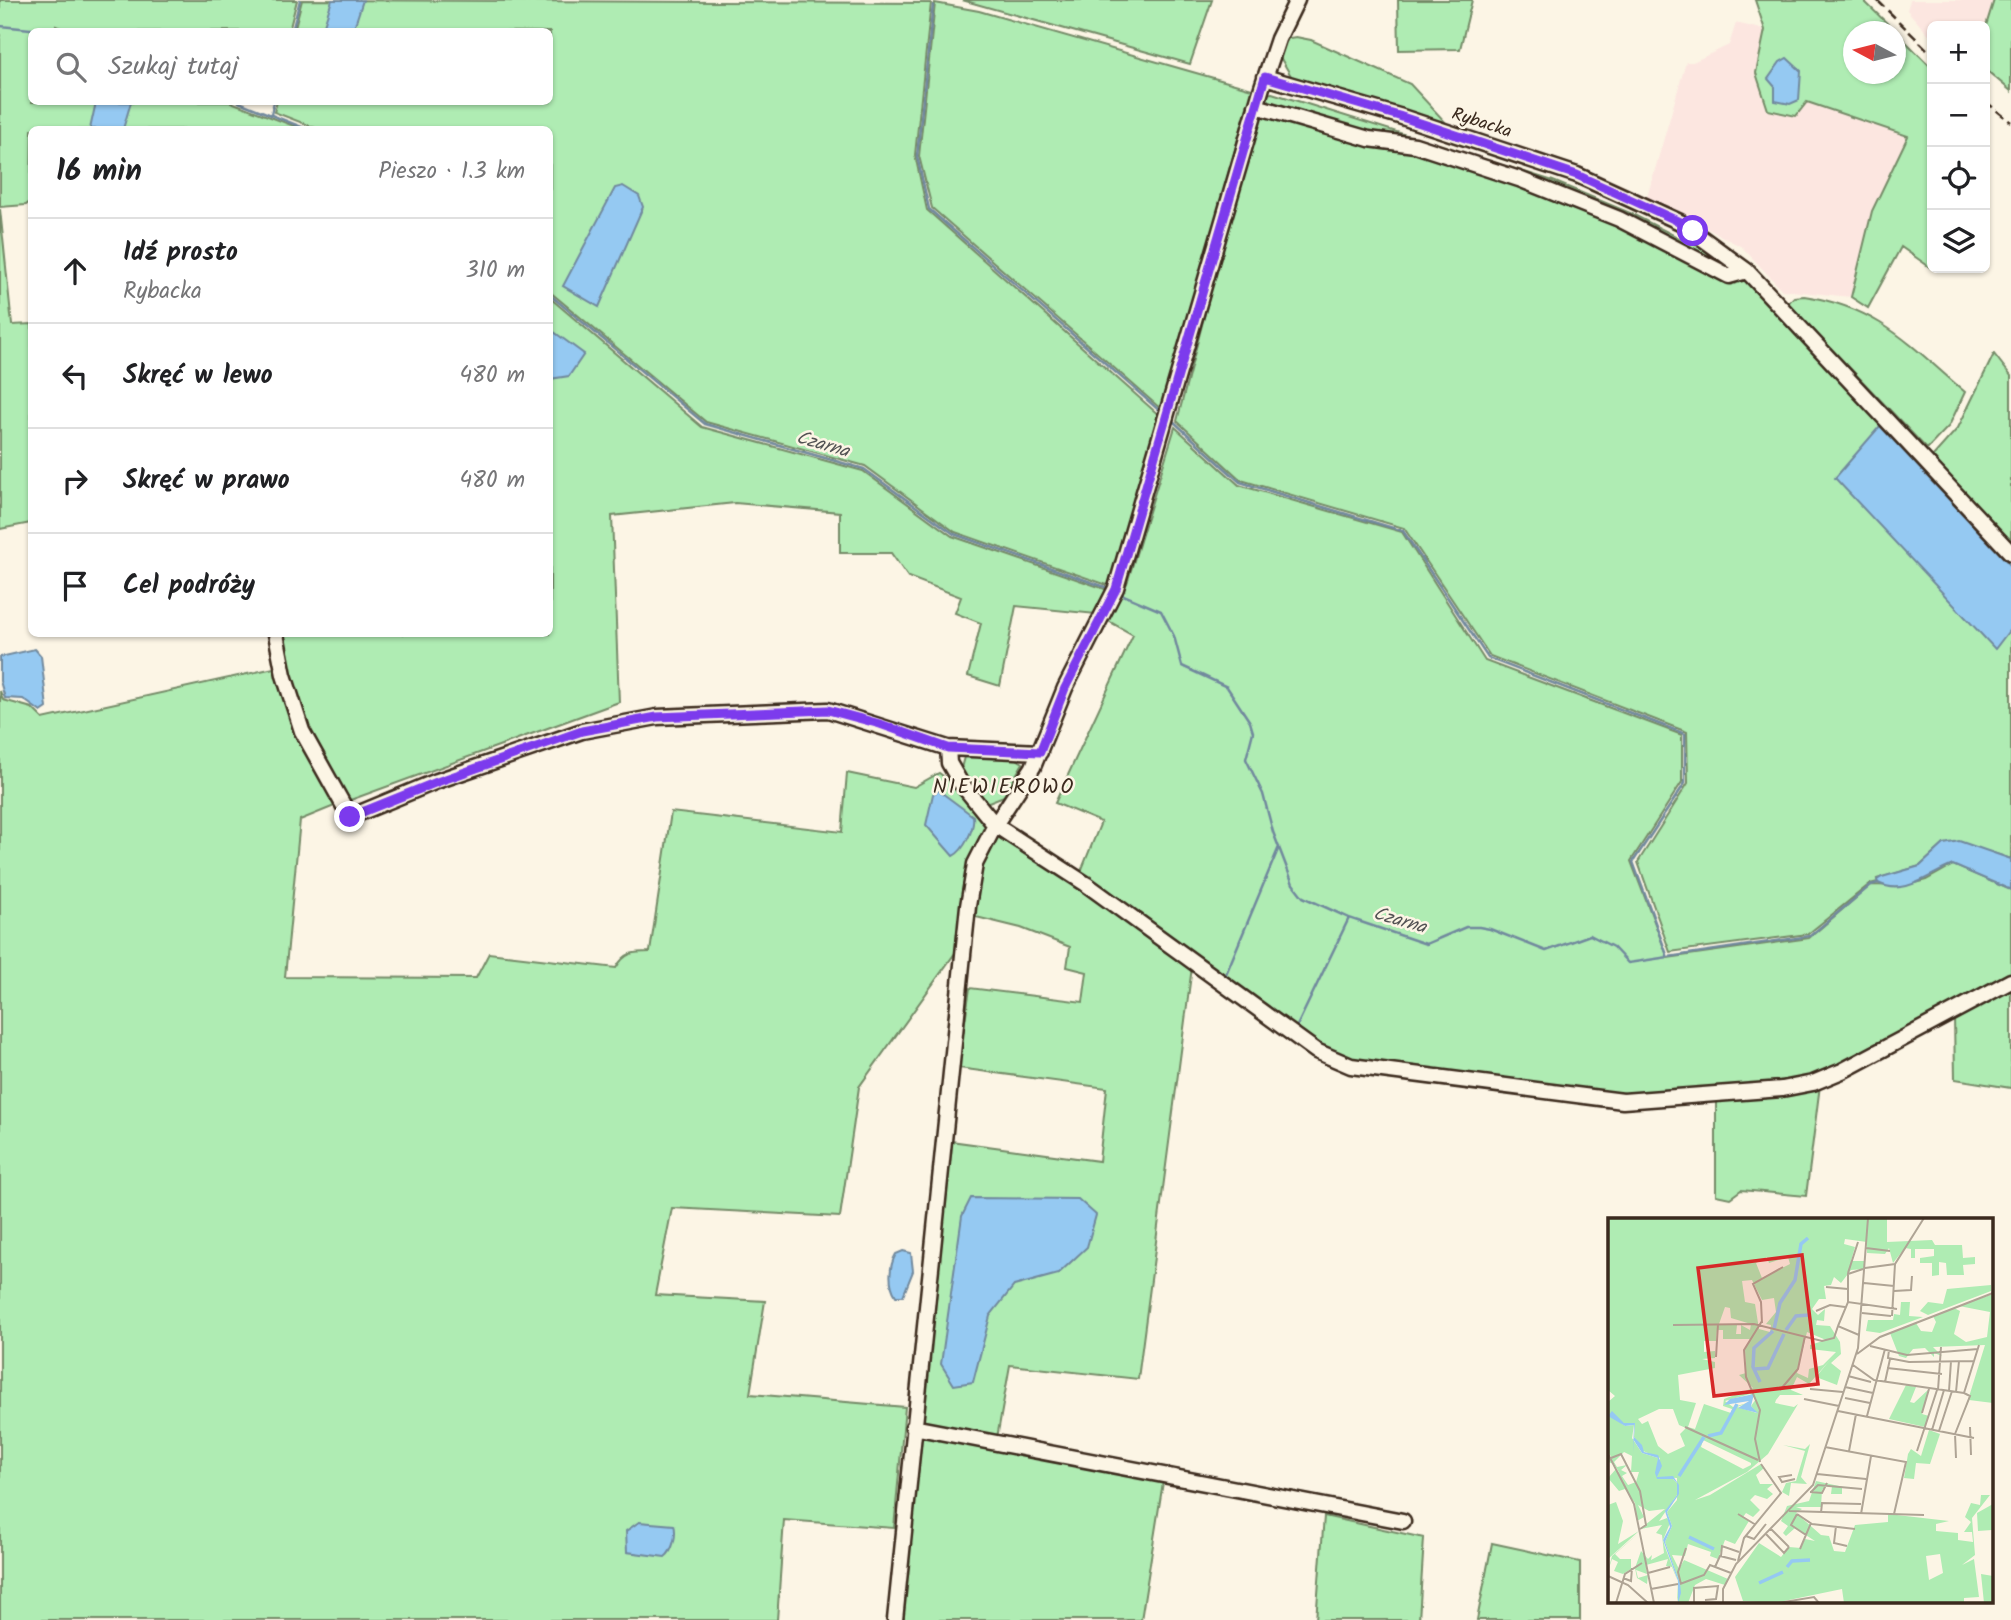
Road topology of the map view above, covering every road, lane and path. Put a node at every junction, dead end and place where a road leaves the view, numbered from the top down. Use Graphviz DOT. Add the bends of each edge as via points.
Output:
graph roads {
  1 [pos="1297,0"];
  2 [pos="1265,77"];
  3 [pos="1256,106"];
  4 [pos="1748,271"];
  5 [pos="2011,553"];
  6 [pos="277,637"];
  7 [pos="948,748"];
  8 [pos="1040,752"];
  9 [pos="995,825"];
  10 [pos="2011,981"];
  11 [pos="914,1427"];
  12 [pos="1403,1521"];
  13 [pos="895,1620"];
  1 -- 2 [label="street"];
  2 -- 3 [label="street"];
  2 -- 4 [label="street, Rybacka" via="1577,175 1680,222"];
  3 -- 4 [label="street" via="1369,139 1415,145 1519,179 1619,219 1729,276"];
  3 -- 8 [label="street" via="1116,589 1065,688"];
  4 -- 5 [label="street, Rybacka"];
  6 -- 7 [label="street" via="302,731 350,817 569,735 657,717 828,710"];
  7 -- 8 [label="street"];
  7 -- 9 [label="street" via="949,763 960,782"];
  8 -- 9 [label="street"];
  9 -- 10 [label="street" via="1086,884 1316,1051 1351,1066 1623,1101 1782,1089 1813,1083 1842,1070"];
  9 -- 11 [label="street" via="975,864 968,906"];
  11 -- 12 [label="street"];
  11 -- 13 [label="street"];
}
